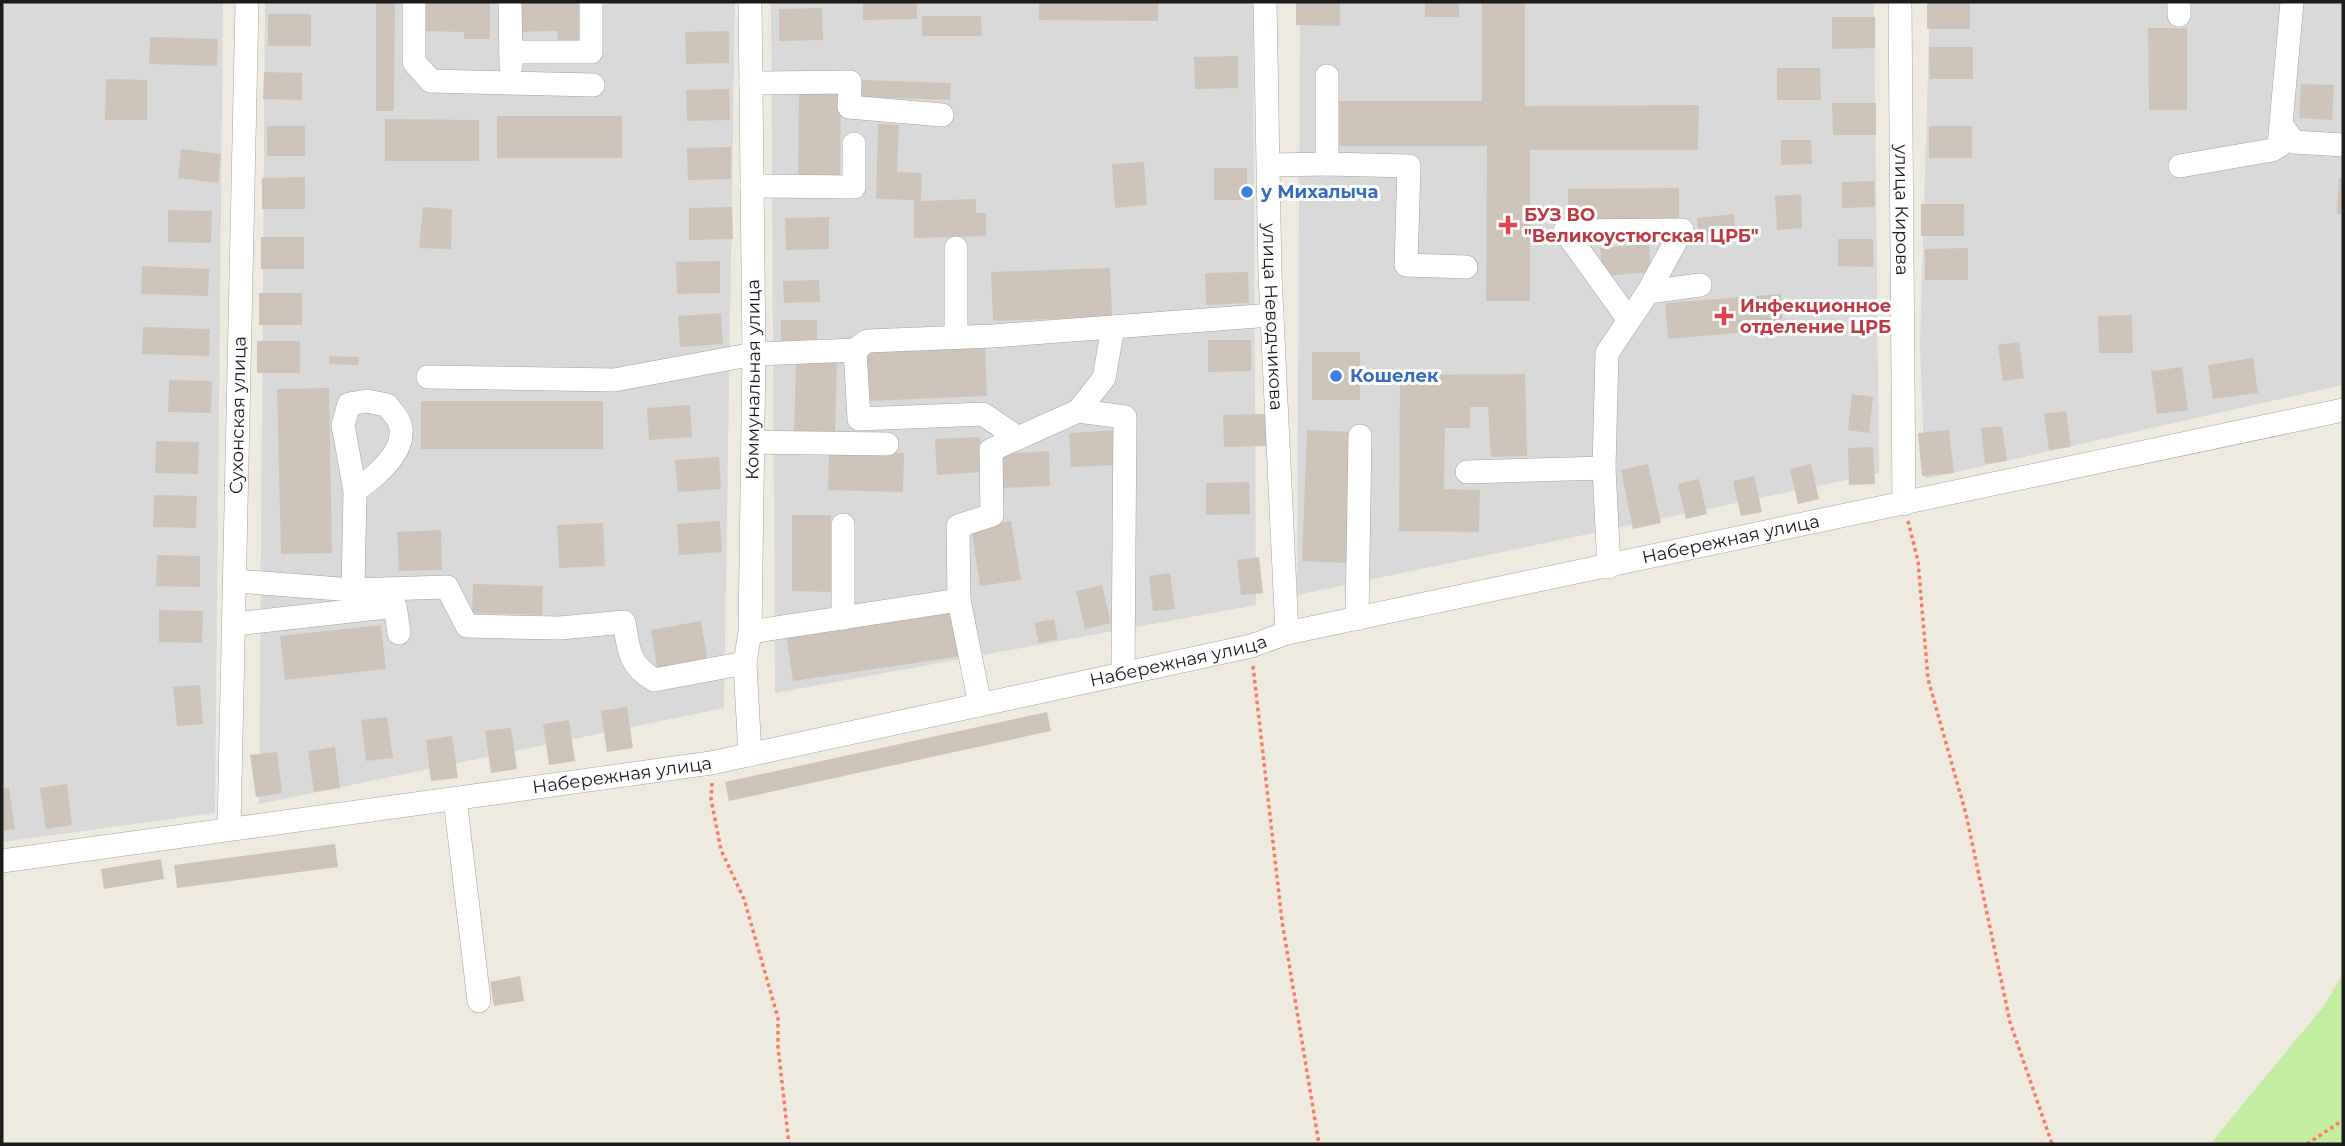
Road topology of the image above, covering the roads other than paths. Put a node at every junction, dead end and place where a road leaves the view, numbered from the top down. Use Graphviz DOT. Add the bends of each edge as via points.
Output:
graph roads {
  1 [pos="247,2"];
  2 [pos="414,2"];
  3 [pos="510,2"];
  4 [pos="591,2"];
  5 [pos="750,2"];
  6 [pos="1265,2"];
  7 [pos="1900,2"];
  8 [pos="2292,2"];
  9 [pos="511,52"];
  10 [pos="1327,76"];
  11 [pos="511,83"];
  12 [pos="751,83"];
  13 [pos="593,85"];
  14 [pos="942,115"];
  15 [pos="2283,127"];
  16 [pos="854,144"];
  17 [pos="2343,145"];
  18 [pos="1327,164"];
  19 [pos="1269,165"];
  20 [pos="2179,166"];
  21 [pos="752,186"];
  22 [pos="956,248"];
  23 [pos="1466,267"];
  24 [pos="1700,285"];
  25 [pos="1648,292"];
  26 [pos="1272,316"];
  27 [pos="1629,320"];
  28 [pos="1113,327"];
  29 [pos="956,337"];
  30 [pos="855,350"];
  31 [pos="754,354"];
  32 [pos="428,377"];
  33 [pos="2343,410"];
  34 [pos="1078,411"];
  35 [pos="1360,436"];
  36 [pos="1018,438"];
  37 [pos="753,442"];
  38 [pos="887,444"];
  39 [pos="1604,468"];
  40 [pos="1467,472"];
  41 [pos="355,491"];
  42 [pos="1904,504"];
  43 [pos="844,524"];
  44 [pos="1609,567"];
  45 [pos="236,581"];
  46 [pos="353,590"];
  47 [pos="959,600"];
  48 [pos="843,618"];
  49 [pos="1357,620"];
  50 [pos="235,624"];
  51 [pos="750,632"];
  52 [pos="399,633"];
  53 [pos="1287,634"];
  54 [pos="745,663"];
  55 [pos="1123,673"];
  56 [pos="980,705"];
  57 [pos="750,755"];
  58 [pos="455,799"];
  59 [pos="229,828"];
  60 [pos="2,861"];
  61 [pos="479,1001"];
  1 -- 45 [label="street, Сухонская улица"];
  2 -- 11 [label="street" via="414,62 431,81"];
  3 -- 9 [label="street"];
  4 -- 9 [label="street" via="591,52"];
  5 -- 12 [label="street, Коммунальная улица"];
  6 -- 19 [label="street, улица Неводчикова"];
  7 -- 42 [label="street, улица Кирова"];
  8 -- 15 [label="street"];
  9 -- 11 [label="street"];
  10 -- 18 [label="street"];
  11 -- 13 [label="street"];
  12 -- 14 [label="street" via="850,82 849,107"];
  12 -- 21 [label="street, Коммунальная улица"];
  15 -- 17 [label="street" via="2294,142"];
  15 -- 20 [label="street" via="2279,146 2272,150"];
  16 -- 21 [label="street" via="854,187"];
  18 -- 19 [label="street"];
  18 -- 23 [label="street" via="1409,166 1406,265"];
  19 -- 26 [label="street, улица Неводчикова"];
  21 -- 31 [label="street, Коммунальная улица"];
  22 -- 29 [label="street"];
  24 -- 25 [label="street"];
  25 -- 27 [label="street"];
  25 -- 27 [label="street" via="1682,230 1565,231"];
  26 -- 28 [label="street"];
  26 -- 53 [label="street, улица Неводчикова"];
  27 -- 39 [label="street" via="1607,353"];
  28 -- 29 [label="street"];
  28 -- 34 [label="street" via="1104,378"];
  29 -- 30 [label="street" via="867,341"];
  30 -- 31 [label="street"];
  30 -- 36 [label="street" via="859,419 983,414"];
  31 -- 32 [label="street" via="614,380"];
  31 -- 37 [label="street, Коммунальная улица"];
  33 -- 42 [label="street, Набережная улица"];
  34 -- 36 [label="street"];
  34 -- 55 [label="street" via="1125,417"];
  35 -- 49 [label="street"];
  36 -- 47 [label="street" via="991,450 992,515 958,526"];
  37 -- 38 [label="street"];
  37 -- 51 [label="street, Коммунальная улица"];
  39 -- 40 [label="street"];
  39 -- 44 [label="street"];
  41 -- 46 [label="street"];
  42 -- 44 [label="street, Набережная улица"];
  43 -- 48 [label="street"];
  44 -- 49 [label="street, Набережная улица"];
  45 -- 46 [label="street"];
  45 -- 50 [label="street, Сухонская улица"];
  46 -- 54 [label="street" via="447,587 467,626 560,628 624,622 631,658 638,670 654,680"];
  47 -- 48 [label="street"];
  47 -- 56 [label="street"];
  48 -- 51 [label="street"];
  49 -- 53 [label="street, Набережная улица"];
  50 -- 52 [label="street" via="395,606"];
  50 -- 59 [label="street, Сухонская улица"];
  51 -- 54 [label="street, Коммунальная улица"];
  53 -- 55 [label="street, Набережная улица"];
  54 -- 57 [label="street, Коммунальная улица"];
  55 -- 56 [label="street, Набережная улица"];
  56 -- 57 [label="street, Набережная улица"];
  57 -- 58 [label="street, Набережная улица"];
  58 -- 59 [label="street, Набережная улица"];
  58 -- 61 [label="street"];
  59 -- 60 [label="street, Набережная улица"];
}
